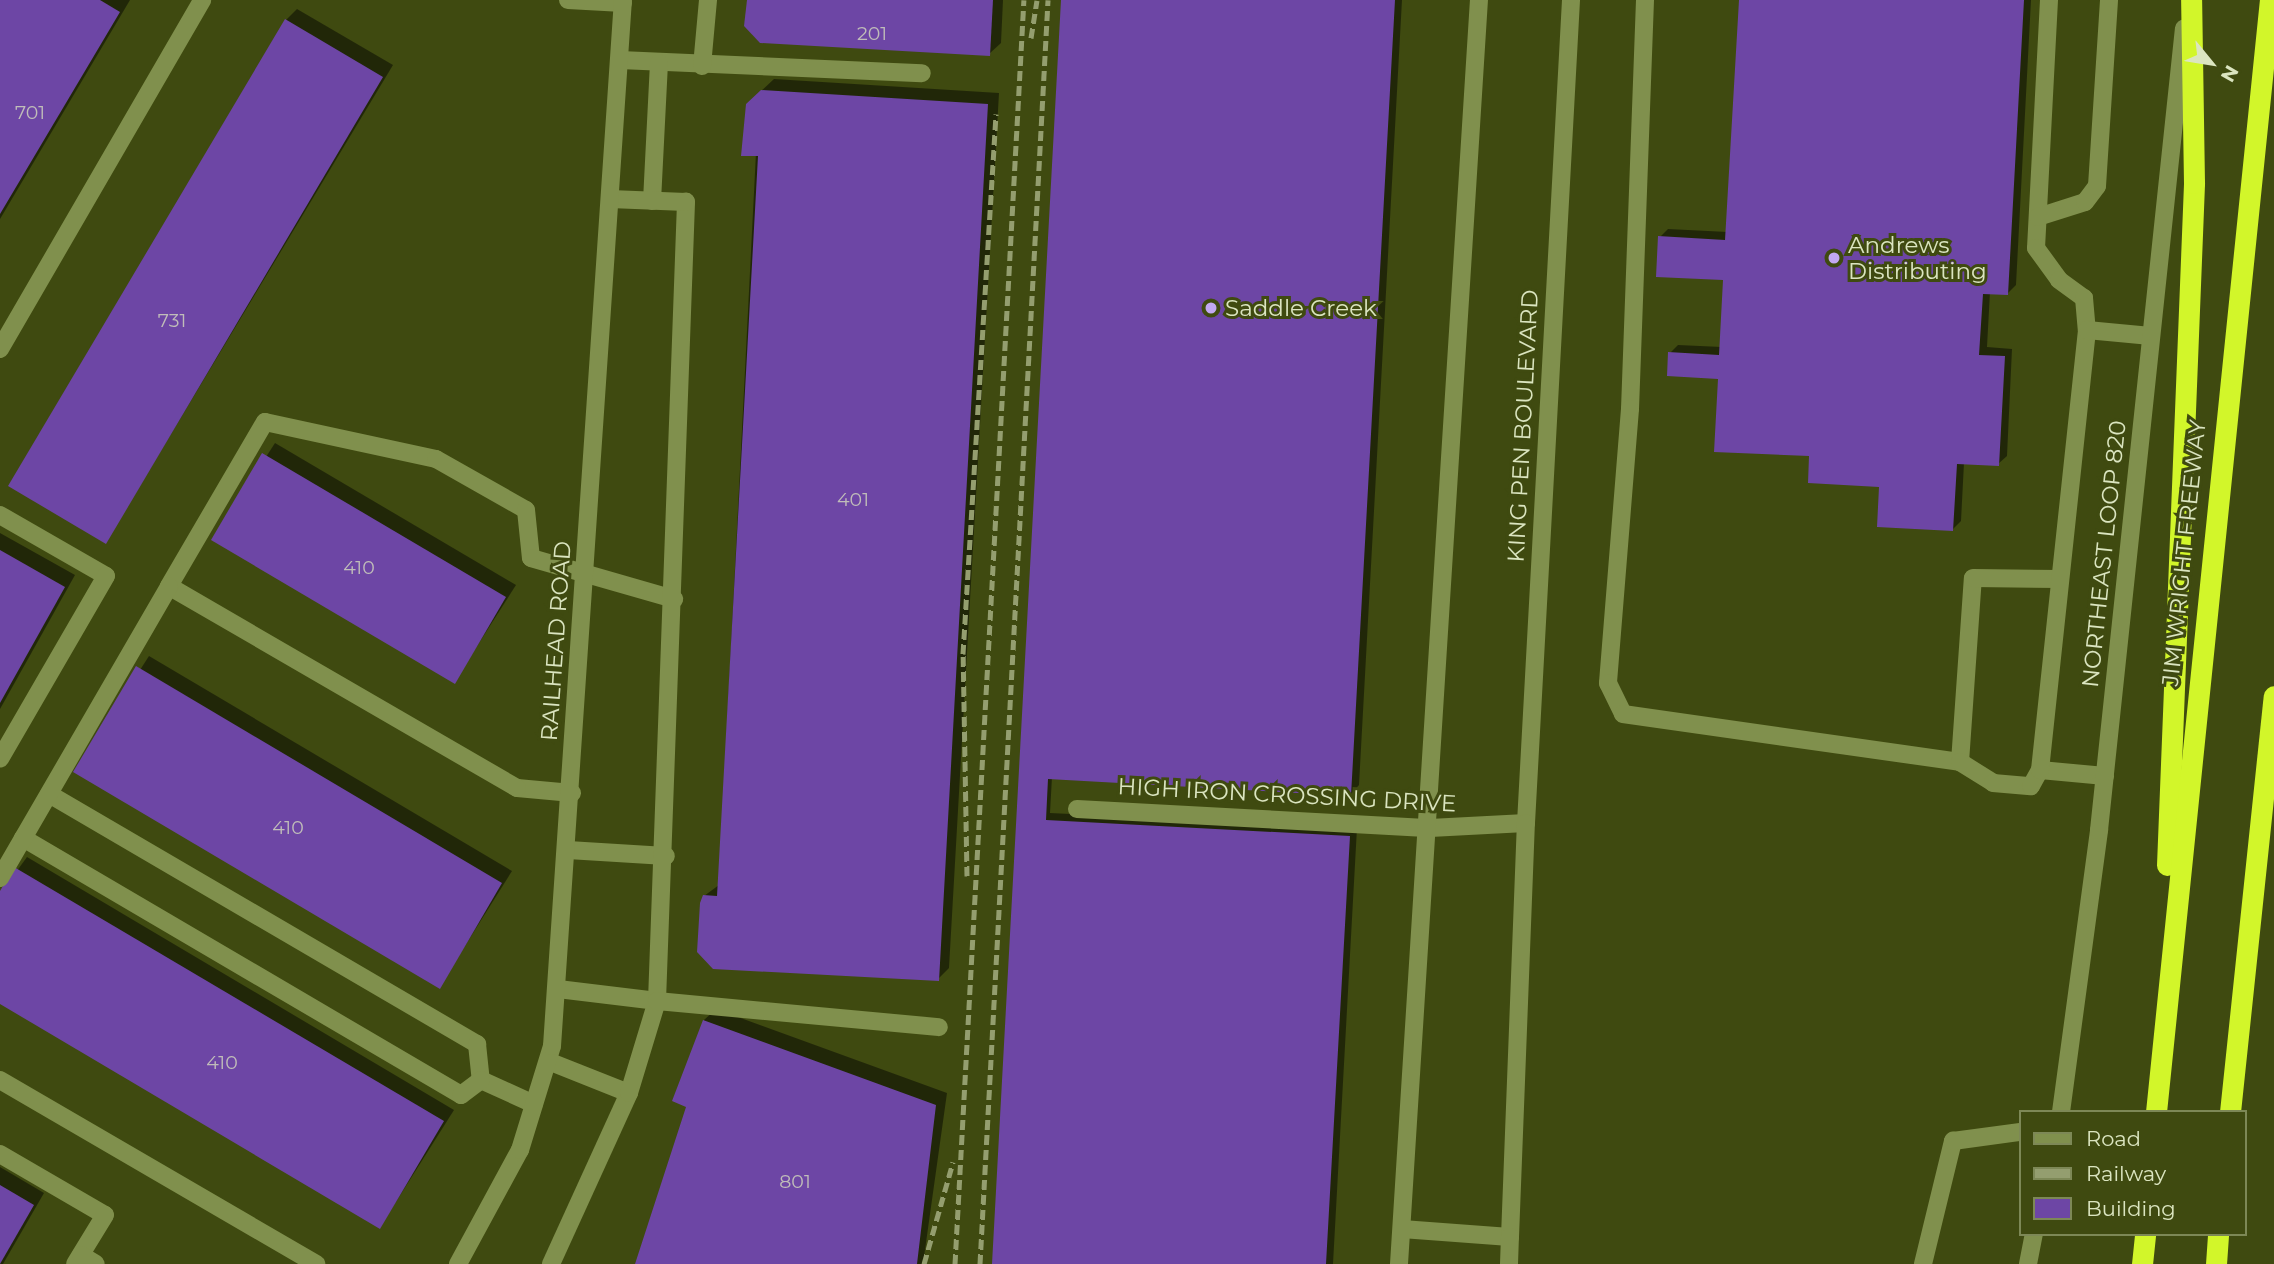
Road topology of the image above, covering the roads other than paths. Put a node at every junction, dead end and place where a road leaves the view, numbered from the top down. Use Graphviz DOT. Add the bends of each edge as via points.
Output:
graph roads {
  1 [pos="202,0"];
  2 [pos="579,0"];
  3 [pos="708,0"];
  4 [pos="1479,0"];
  5 [pos="1571,0"];
  6 [pos="1645,0"];
  7 [pos="2049,0"];
  8 [pos="2109,0"];
  9 [pos="2189,0"];
  10 [pos="2270,0"];
  11 [pos="623,2"];
  12 [pos="620,60"];
  13 [pos="660,63"];
  14 [pos="702,66"];
  15 [pos="922,73"];
  16 [pos="610,199"];
  17 [pos="652,201"];
  18 [pos="2038,217"];
  19 [pos="2087,330"];
  20 [pos="2151,336"];
  21 [pos="0,349"];
  22 [pos="0,515"];
  23 [pos="585,577"];
  24 [pos="2060,579"];
  25 [pos="169,586"];
  26 [pos="674,599"];
  27 [pos="2274,696"];
  28 [pos="0,759"];
  29 [pos="1960,762"];
  30 [pos="2040,770"];
  31 [pos="2105,776"];
  32 [pos="572,793"];
  33 [pos="49,794"];
  34 [pos="1077,809"];
  35 [pos="1526,823"];
  36 [pos="1430,828"];
  37 [pos="23,838"];
  38 [pos="568,850"];
  39 [pos="666,856"];
  40 [pos="0,878"];
  41 [pos="558,989"];
  42 [pos="657,1001"];
  43 [pos="2166,1006"];
  44 [pos="939,1027"];
  45 [pos="548,1061"];
  46 [pos="0,1080"];
  47 [pos="481,1080"];
  48 [pos="629,1093"];
  49 [pos="534,1104"];
  50 [pos="2061,1110"];
  51 [pos="2156,1110"];
  52 [pos="2230,1110"];
  53 [pos="2018,1132"];
  54 [pos="0,1154"];
  55 [pos="1402,1229"];
  56 [pos="2034,1236"];
  57 [pos="2145,1236"];
  58 [pos="2218,1236"];
  59 [pos="1510,1237"];
  60 [pos="84,1261"];
  61 [pos="460,1263"];
  62 [pos="316,1264"];
  63 [pos="551,1264"];
  64 [pos="1399,1264"];
  65 [pos="1509,1264"];
  66 [pos="1923,1264"];
  67 [pos="2028,1264"];
  68 [pos="2142,1264"];
  69 [pos="2216,1264"];
  1 -- 21 [label="street"];
  2 -- 11 [label="street"];
  3 -- 14 [label="street"];
  4 -- 36 [label="street"];
  5 -- 35 [label="street, KING PEN BOULEVARD"];
  6 -- 29 [label="street" via="1630,408 1608,683 1623,714"];
  7 -- 18 [label="street"];
  8 -- 18 [label="street" via="2097,186 2085,202"];
  9 -- 20 [label="street, NORTHEAST LOOP 820"];
  9 -- 43 [label="highway" via="2194,183 2169,715"];
  10 -- 43 [label="highway, JIM WRIGHT FREEWAY"];
  11 -- 12 [label="street, RAILHEAD ROAD"];
  12 -- 13 [label="street"];
  12 -- 16 [label="street, RAILHEAD ROAD"];
  13 -- 14 [label="street"];
  13 -- 17 [label="street"];
  14 -- 15 [label="street"];
  16 -- 17 [label="street"];
  16 -- 23 [label="street, RAILHEAD ROAD"];
  17 -- 26 [label="street" via="686,202"];
  18 -- 19 [label="street" via="2036,248 2059,281 2084,298"];
  19 -- 20 [label="street"];
  19 -- 24 [label="street"];
  20 -- 31 [label="street, NORTHEAST LOOP 820"];
  22 -- 28 [label="street" via="106,576"];
  23 -- 25 [label="street" via="531,558 526,510 436,459 265,422"];
  23 -- 26 [label="street"];
  23 -- 32 [label="street, RAILHEAD ROAD"];
  24 -- 29 [label="street" via="1973,578"];
  24 -- 30 [label="street"];
  25 -- 32 [label="street" via="517,788"];
  25 -- 33 [label="street"];
  26 -- 39 [label="street"];
  27 -- 52 [label="highway"];
  29 -- 30 [label="street" via="1993,783 2031,786"];
  30 -- 31 [label="street"];
  31 -- 50 [label="street, NORTHEAST LOOP 820"];
  32 -- 38 [label="street, RAILHEAD ROAD"];
  33 -- 37 [label="street"];
  33 -- 47 [label="street" via="477,1044"];
  34 -- 36 [label="street, HIGH IRON CROSSING DRIVE"];
  35 -- 36 [label="street, HIGH IRON CROSSING DRIVE"];
  35 -- 59 [label="street, KING PEN BOULEVARD"];
  36 -- 55 [label="street"];
  37 -- 40 [label="street"];
  37 -- 47 [label="street" via="461,1095"];
  38 -- 39 [label="street"];
  38 -- 41 [label="street, RAILHEAD ROAD"];
  39 -- 42 [label="street"];
  41 -- 42 [label="street"];
  41 -- 45 [label="street, RAILHEAD ROAD"];
  42 -- 44 [label="street"];
  42 -- 48 [label="street"];
  43 -- 51 [label="highway, JIM WRIGHT FREEWAY"];
  45 -- 48 [label="street"];
  45 -- 49 [label="street, RAILHEAD ROAD"];
  46 -- 62 [label="street"];
  47 -- 49 [label="street"];
  48 -- 63 [label="street"];
  49 -- 61 [label="street, RAILHEAD ROAD" via="520,1150"];
  53 -- 66 [label="street" via="1953,1140"];
  54 -- 60 [label="street" via="105,1215"];
  55 -- 59 [label="street"];
  55 -- 64 [label="street"];
  56 -- 67 [label="street"];
  57 -- 68 [label="highway"];
  58 -- 69 [label="highway"];
  59 -- 65 [label="street, KING PEN BOULEVARD"];
}
